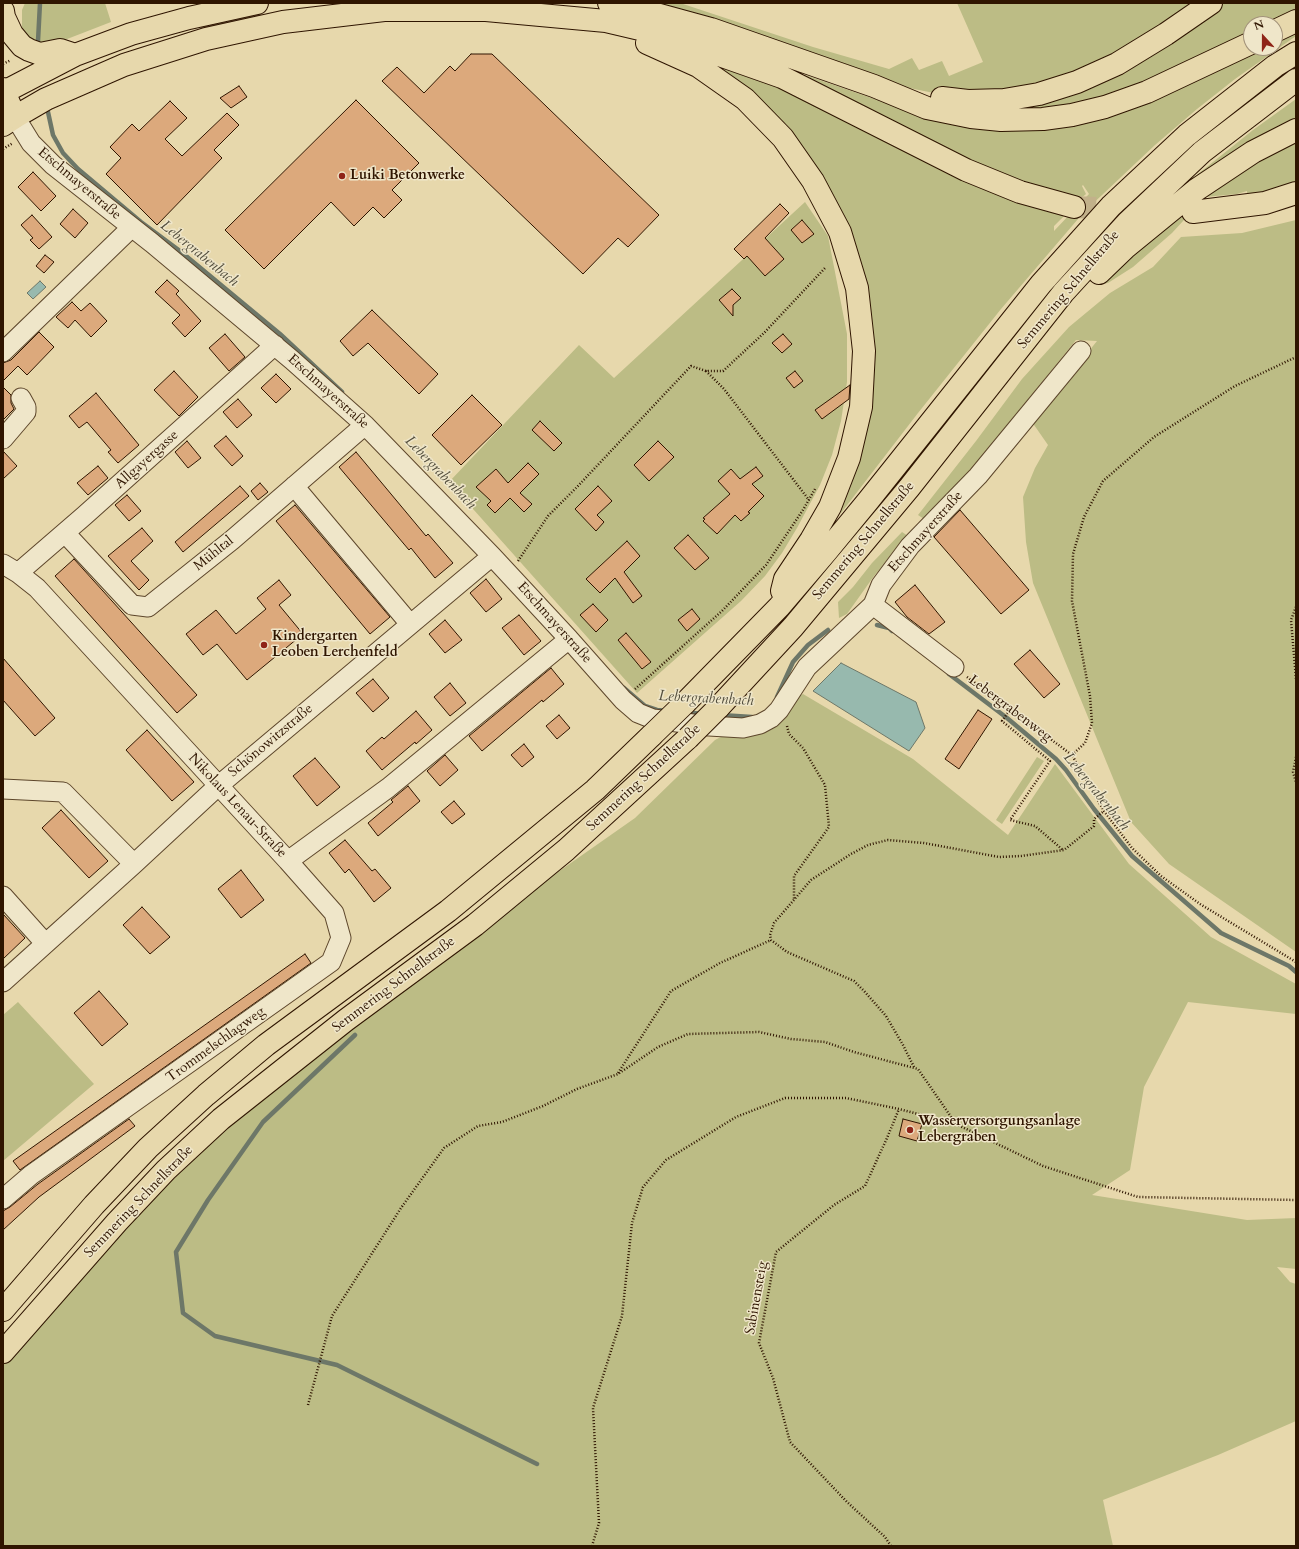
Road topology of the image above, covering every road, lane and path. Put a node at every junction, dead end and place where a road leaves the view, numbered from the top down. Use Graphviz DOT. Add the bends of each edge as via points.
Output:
graph roads {
  1 [pos="257,3"];
  2 [pos="609,3"];
  3 [pos="1211,3"];
  4 [pos="3,11"];
  5 [pos="568,18"];
  6 [pos="1296,21"];
  7 [pos="1283,27"];
  8 [pos="1243,47"];
  9 [pos="1296,53"];
  10 [pos="75,55"];
  11 [pos="9,61"];
  12 [pos="3,64"];
  13 [pos="1296,80"];
  14 [pos="874,86"];
  15 [pos="3,91"];
  16 [pos="9,121"];
  17 [pos="1296,130"];
  18 [pos="1296,193"];
  19 [pos="1074,207"];
  20 [pos="1193,212"];
  21 [pos="132,227"];
  22 [pos="825,268"];
  23 [pos="1064,293"];
  24 [pos="275,345"];
  25 [pos="1081,351"];
  26 [pos="3,352"];
  27 [pos="1296,357"];
  28 [pos="706,371"];
  29 [pos="22,398"];
  30 [pos="365,425"];
  31 [pos="3,439"];
  32 [pos="294,486"];
  33 [pos="815,489"];
  34 [pos="809,500"];
  35 [pos="65,533"];
  36 [pos="492,556"];
  37 [pos="517,562"];
  38 [pos="11,568"];
  39 [pos="872,605"];
  40 [pos="779,607"];
  41 [pos="1296,607"];
  42 [pos="410,624"];
  43 [pos="570,639"];
  44 [pos="954,667"];
  45 [pos="1296,679"];
  46 [pos="636,688"];
  47 [pos="1011,708"];
  48 [pos="779,710"];
  49 [pos="1072,755"];
  50 [pos="1296,757"];
  51 [pos="1296,782"];
  52 [pos="218,786"];
  53 [pos="3,789"];
  54 [pos="1104,811"];
  55 [pos="1064,850"];
  56 [pos="288,861"];
  57 [pos="134,864"];
  58 [pos="3,896"];
  59 [pos="794,899"];
  60 [pos="771,940"];
  61 [pos="45,943"];
  62 [pos="1296,962"];
  63 [pos="3,982"];
  64 [pos="914,1068"];
  65 [pos="618,1074"];
  66 [pos="899,1109"];
  67 [pos="956,1124"];
  68 [pos="3,1198"];
  69 [pos="1296,1200"];
  70 [pos="3,1310"];
  71 [pos="3,1352"];
  72 [pos="308,1405"];
  73 [pos="592,1546"];
  74 [pos="891,1546"];
  1 -- 10 [label="main road" via="131,34"];
  2 -- 14 [label="main road" via="711,28"];
  3 -- 14 [label="main road" via="1117,64 1077,82 1039,94 1004,100 968,102"];
  4 -- 10 [label="main road" via="12,34 22,46 40,54 60,50"];
  5 -- 16 [label="main road" via="486,10 392,10 283,22 206,39 124,65 46,99"];
  5 -- 19 [label="main road" via="606,21 658,33 782,77 966,170 1020,192"];
  5 -- 40 [label="main road" via="653,45 698,66 744,99 783,138 813,181 840,232 857,288 864,351 861,407 849,458 830,507 785,579"];
  6 -- 7 [label="main road"];
  8 -- 14 [label="main road" via="1147,92 1105,107 1043,119 1001,120 971,117 927,108"];
  9 -- 40 [label="main road, Semmering Schnellstraße" via="1187,135 1111,206 1041,284 868,501"];
  10 -- 15 [label="main road"];
  11 -- 12 [label="path"];
  13 -- 23 [label="main road, Semmering Schnellstraße" via="1197,157 1128,222"];
  15 -- 16 [label="main road"];
  16 -- 21 [label="street, Etschmayerstraße" via="53,165"];
  17 -- 23 [label="main road" via="1253,152 1196,190 1125,248 1096,277"];
  18 -- 20 [label="main road" via="1265,203"];
  21 -- 24 [label="street, Etschmayerstraße"];
  21 -- 26 [label="street"];
  22 -- 28 [label="path" via="764,333 723,371"];
  23 -- 71 [label="main road, Semmering Schnellstraße, bridge" via="909,488 793,627 688,738 566,850 475,925 346,1020 216,1124 166,1170 122,1216"];
  24 -- 30 [label="street, Etschmayerstraße"];
  24 -- 35 [label="street, Allgayergasse"];
  25 -- 39 [label="street, Etschmayerstraße" via="978,476 910,546 881,584"];
  27 -- 49 [label="path" via="1235,386 1154,437 1103,481 1084,517 1073,554 1072,601 1090,696 1092,723 1085,743"];
  28 -- 34 [label="path" via="724,389"];
  28 -- 37 [label="path" via="691,366 548,516"];
  29 -- 31 [label="street" via="26,412"];
  30 -- 32 [label="street, Mühltal"];
  30 -- 36 [label="street, Etschmayerstraße"];
  32 -- 35 [label="street, Mühltal" via="232,540 148,607 132,605"];
  32 -- 42 [label="street"];
  33 -- 34 [label="path"];
  34 -- 46 [label="path" via="766,565 722,611"];
  35 -- 38 [label="street, Allgayergasse"];
  36 -- 42 [label="street, Schönowitzstraße"];
  36 -- 43 [label="street, Etschmayerstraße"];
  38 -- 52 [label="street, Nikolaus Lenau-Straße" via="42,593"];
  39 -- 44 [label="street, Lebergrabenweg"];
  39 -- 48 [label="street, Etschmayerstraße" via="807,668"];
  40 -- 70 [label="main road, Semmering Schnellstraße, bridge" via="684,704 594,790 448,911 266,1046 206,1095 148,1148"];
  41 -- 45 [label="path" via="1291,620"];
  42 -- 52 [label="street, Schönowitzstraße"];
  43 -- 48 [label="street, Etschmayerstraße" via="623,700 645,717 743,728 760,724"];
  43 -- 56 [label="street, Nikolaus Lenau-Straße" via="388,788"];
  44 -- 47 [label="path, Lebergrabenweg"];
  47 -- 49 [label="path, Lebergrabenweg"];
  47 -- 55 [label="path" via="1002,721 1050,761 1010,820 1035,826"];
  48 -- 59 [label="path" via="785,719 789,734 803,748 825,786 829,827 794,876"];
  49 -- 54 [label="path, Lebergrabenweg"];
  50 -- 51 [label="path" via="1293,772"];
  52 -- 56 [label="street, Nikolaus Lenau-Straße"];
  52 -- 57 [label="street, Schönowitzstraße"];
  53 -- 57 [label="street" via="62,792"];
  54 -- 55 [label="path" via="1094,820 1094,826"];
  54 -- 62 [label="path, Lebergrabenweg" via="1132,848 1161,876 1200,904"];
  55 -- 59 [label="path" via="999,857 924,843 888,840 851,854 811,880"];
  56 -- 68 [label="street, Trommelschlagweg" via="334,913 341,938 331,962 31,1175"];
  57 -- 61 [label="street, Schönowitzstraße"];
  58 -- 61 [label="street"];
  59 -- 60 [label="path" via="774,923"];
  60 -- 64 [label="path" via="787,952 854,980 886,1016"];
  60 -- 65 [label="path" via="720,963 671,991"];
  61 -- 63 [label="street, Schönowitzstraße"];
  64 -- 65 [label="path" via="825,1042 791,1039 759,1032 688,1034 658,1047"];
  64 -- 67 [label="path" via="927,1080"];
  65 -- 72 [label="path" via="502,1122 478,1126 444,1148 401,1208 332,1316"];
  66 -- 67 [label="path"];
  66 -- 73 [label="path" via="846,1098 785,1098 736,1116 666,1160 643,1187 632,1223 622,1316 593,1408 599,1523"];
  66 -- 74 [label="path, Sabinensteig" via="865,1186 834,1205 776,1252 759,1343 790,1442"];
  67 -- 69 [label="path" via="1043,1166 1138,1197"];
}
